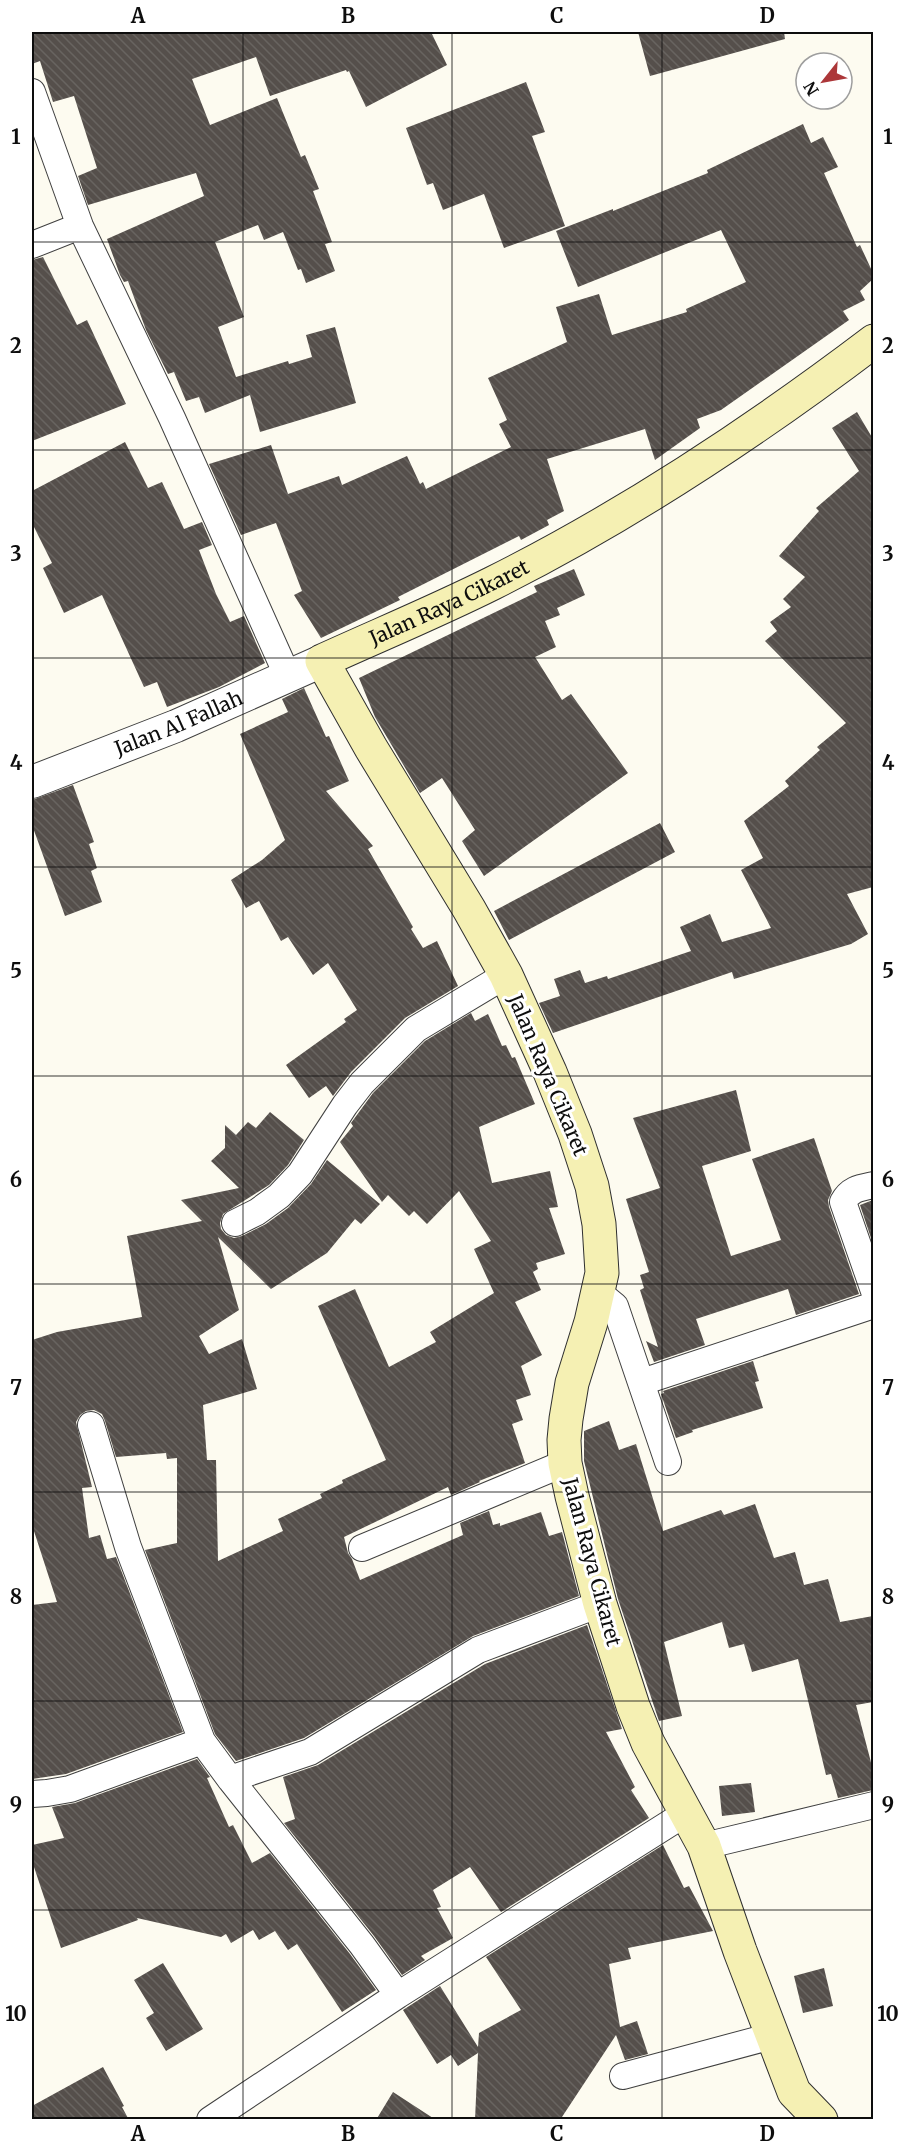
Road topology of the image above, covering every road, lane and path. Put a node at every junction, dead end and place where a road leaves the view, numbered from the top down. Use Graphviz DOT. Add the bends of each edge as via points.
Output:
graph roads {
  1 [pos="32,92"];
  2 [pos="80,226"];
  3 [pos="32,244"];
  4 [pos="873,341"];
  5 [pos="322,661"];
  6 [pos="288,677"];
  7 [pos="32,782"];
  8 [pos="506,975"];
  9 [pos="873,1185"];
  10 [pos="235,1223"];
  11 [pos="873,1291"];
  12 [pos="598,1292"];
  13 [pos="873,1305"];
  14 [pos="642,1382"];
  15 [pos="92,1425"];
  16 [pos="668,1462"];
  17 [pos="565,1463"];
  18 [pos="362,1548"];
  19 [pos="600,1604"];
  20 [pos="202,1741"];
  21 [pos="230,1779"];
  22 [pos="32,1794"];
  23 [pos="873,1805"];
  24 [pos="686,1813"];
  25 [pos="704,1846"];
  26 [pos="398,1995"];
  27 [pos="771,2036"];
  28 [pos="623,2076"];
  29 [pos="210,2120"];
  30 [pos="820,2120"];
  1 -- 2 [label="street"];
  2 -- 3 [label="street"];
  2 -- 6 [label="street" via="172,418"];
  4 -- 5 [label="main road, Jalan Raya Cikaret" via="742,435 636,503 493,583"];
  5 -- 6 [label="street, Jalan Al Fallah"];
  5 -- 8 [label="main road, Jalan Raya Cikaret"];
  6 -- 7 [label="street, Jalan Al Fallah"];
  8 -- 10 [label="street" via="416,1029 362,1083 300,1174 279,1196"];
  8 -- 12 [label="main road, Jalan Raya Cikaret" via="554,1082 592,1186 601,1250"];
  9 -- 11 [label="street" via="855,1189 843,1202"];
  12 -- 14 [label="street" via="615,1306"];
  12 -- 17 [label="main road, Jalan Raya Cikaret" via="572,1383 564,1440"];
  13 -- 14 [label="street"];
  14 -- 16 [label="street"];
  15 -- 20 [label="street" via="128,1547"];
  17 -- 18 [label="street"];
  17 -- 19 [label="main road, Jalan Raya Cikaret"];
  19 -- 21 [label="street" via="478,1650 310,1752"];
  19 -- 24 [label="main road, Jalan Raya Cikaret" via="648,1743"];
  20 -- 21 [label="street"];
  20 -- 22 [label="street" via="70,1789"];
  21 -- 26 [label="street"];
  23 -- 25 [label="street"];
  24 -- 25 [label="main road, Jalan Raya Cikaret"];
  24 -- 26 [label="street"];
  25 -- 27 [label="main road, Jalan Raya Cikaret"];
  26 -- 29 [label="street"];
  27 -- 28 [label="street"];
  27 -- 30 [label="main road, Jalan Raya Cikaret" via="794,2092"];
}
